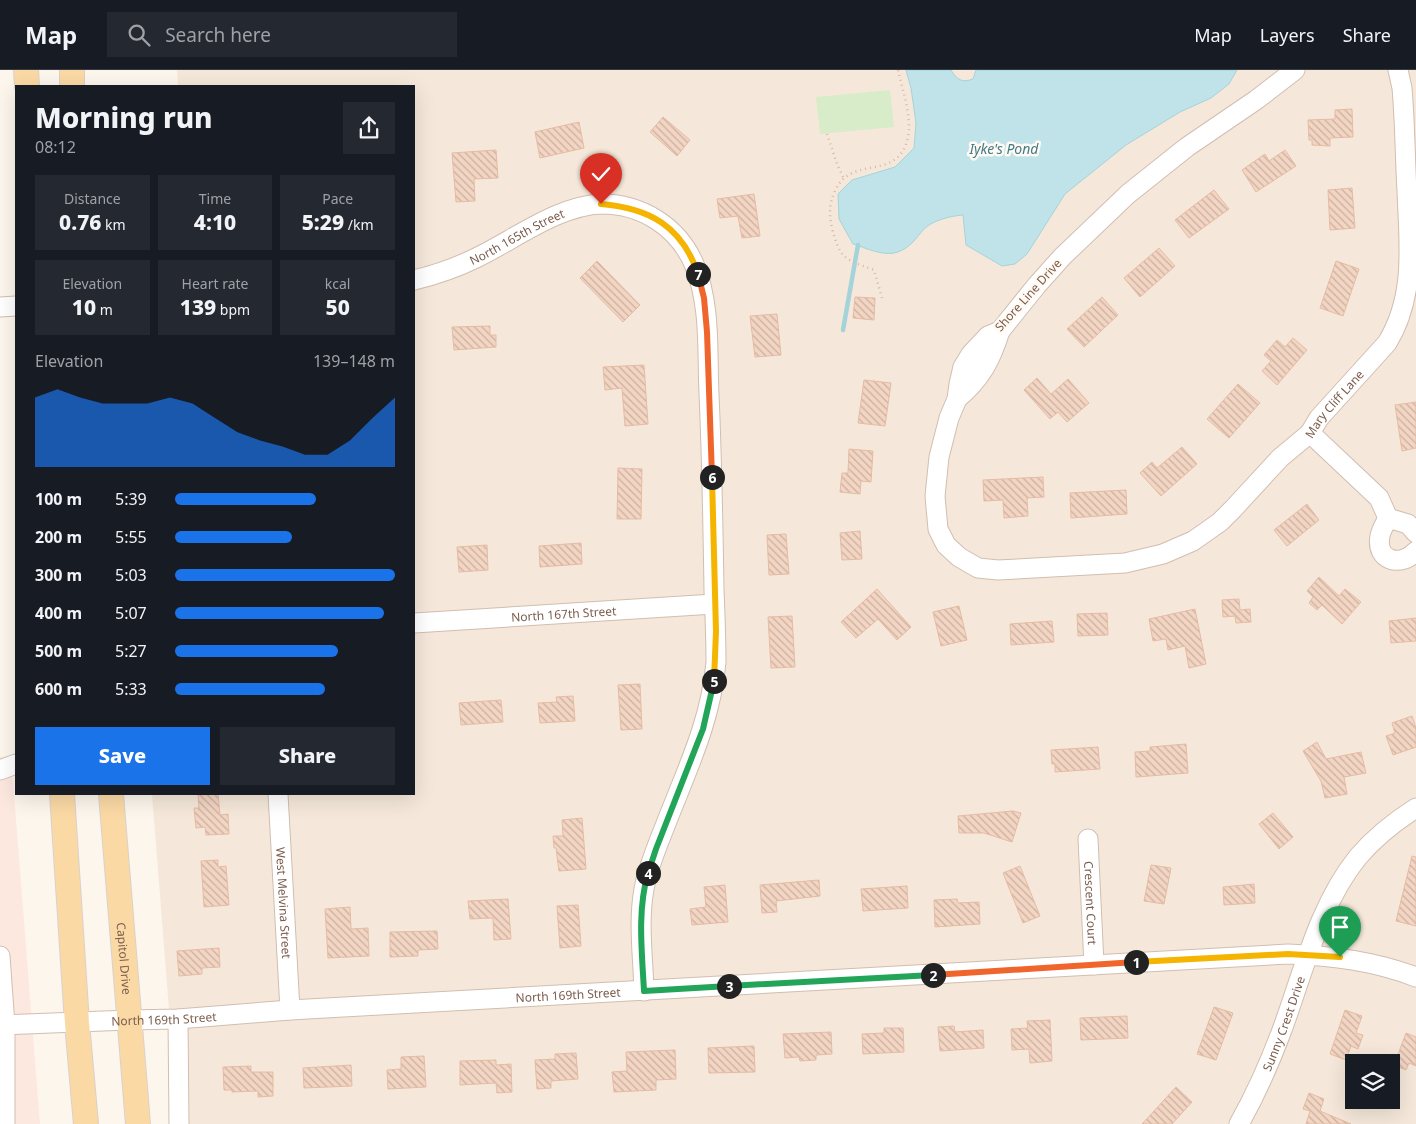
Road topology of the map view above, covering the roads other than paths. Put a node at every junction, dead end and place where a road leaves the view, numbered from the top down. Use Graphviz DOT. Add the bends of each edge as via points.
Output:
graph roads {
  1 [pos="26,70"];
  2 [pos="72,70"];
  3 [pos="1295,70"];
  4 [pos="1398,70"];
  5 [pos="27,85"];
  6 [pos="72,85"];
  7 [pos="1412,228"];
  8 [pos="415,280"];
  9 [pos="15,306"];
  10 [pos="0,307"];
  11 [pos="1310,433"];
  12 [pos="1388,518"];
  13 [pos="1416,533"];
  14 [pos="1416,551"];
  15 [pos="1036,568"];
  16 [pos="714,604"];
  17 [pos="415,623"];
  18 [pos="15,764"];
  19 [pos="0,770"];
  20 [pos="62,795"];
  21 [pos="111,795"];
  22 [pos="278,795"];
  23 [pos="1416,808"];
  24 [pos="1088,839"];
  25 [pos="1308,955"];
  26 [pos="0,956"];
  27 [pos="1094,965"];
  28 [pos="1416,977"];
  29 [pos="644,991"];
  30 [pos="290,1010"];
  31 [pos="178,1019"];
  32 [pos="129,1020"];
  33 [pos="77,1023"];
  34 [pos="2,1025"];
  35 [pos="5,1124"];
  36 [pos="85,1124"];
  37 [pos="138,1124"];
  38 [pos="179,1124"];
  39 [pos="1239,1124"];
  1 -- 5 [label="main road"];
  2 -- 6 [label="main road"];
  3 -- 15 [label="street, Shore Line Drive" via="1187,147 1128,194 1063,256 1000,331 980,377 958,399 949,418 939,457 935,496 938,529 958,557 978,568"];
  4 -- 7 [label="street, Mary Cliff Lane" via="1404,107"];
  7 -- 11 [label="street, Mary Cliff Lane" via="1408,294 1394,332 1319,418"];
  8 -- 16 [label="street, North 165th Street" via="453,268 556,216 581,207 601,204 622,206 658,219 674,234 694,263 704,298"];
  9 -- 10 [label="street"];
  11 -- 12 [label="street" via="1379,498"];
  11 -- 15 [label="street, Mary Cliff Lane" via="1280,458 1220,522 1179,549 1125,563"];
  12 -- 13 [label="street" via="1408,524"];
  12 -- 14 [label="street" via="1379,538 1384,555 1391,560 1402,561"];
  16 -- 17 [label="street, North 167th Street"];
  16 -- 29 [label="street, North 165th Street" via="716,662 710,705 644,888 641,923"];
  18 -- 19 [label="street"];
  20 -- 33 [label="main road"];
  21 -- 32 [label="main road, Capitol Drive"];
  22 -- 30 [label="street, West Melvina Street"];
  23 -- 25 [label="street, Sunny Crest Drive" via="1378,835 1358,858 1332,901"];
  24 -- 27 [label="street, Crescent Court"];
  25 -- 27 [label="street, North 169th Street"];
  25 -- 28 [label="street, North 169th Street" via="1358,960"];
  25 -- 39 [label="street, Sunny Crest Drive" via="1282,1031"];
  26 -- 34 [label="street"];
  27 -- 29 [label="street, North 169th Street"];
  29 -- 30 [label="street, North 169th Street"];
  30 -- 31 [label="street, North 169th Street"];
  31 -- 32 [label="street, North 169th Street"];
  31 -- 38 [label="street"];
  32 -- 33 [label="street, North 169th Street"];
  32 -- 37 [label="main road, Capitol Drive"];
  33 -- 34 [label="street, North 169th Street"];
  33 -- 36 [label="main road"];
  34 -- 35 [label="street"];
}
